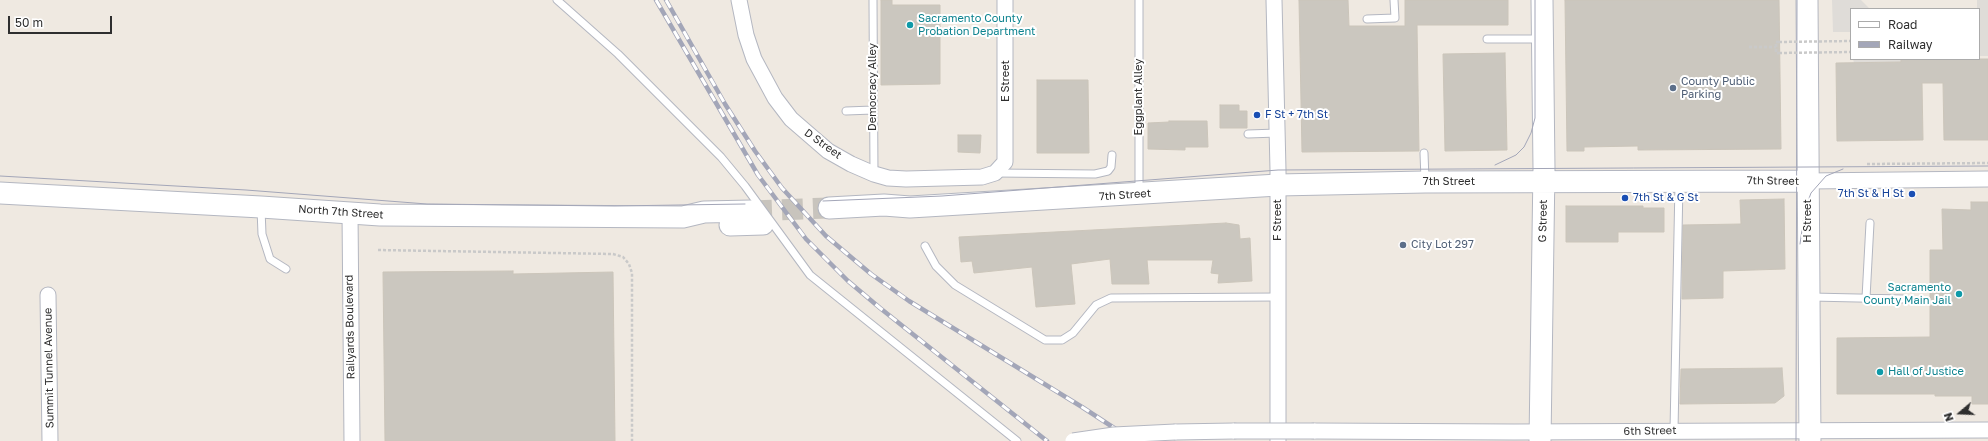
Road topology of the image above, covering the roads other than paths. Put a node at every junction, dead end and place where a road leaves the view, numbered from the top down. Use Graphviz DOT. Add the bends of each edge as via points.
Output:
graph roads {
  1 [pos="557,0"];
  2 [pos="739,0"];
  3 [pos="873,0"];
  4 [pos="1005,0"];
  5 [pos="1139,0"];
  6 [pos="1274,0"];
  7 [pos="1394,0"];
  8 [pos="1542,0"];
  9 [pos="1808,0"];
  10 [pos="1367,19"];
  11 [pos="1487,39"];
  12 [pos="1543,39"];
  13 [pos="873,110"];
  14 [pos="846,111"];
  15 [pos="1277,133"];
  16 [pos="1248,134"];
  17 [pos="1424,153"];
  18 [pos="1112,155"];
  19 [pos="1000,168"];
  20 [pos="874,174"];
  21 [pos="1988,179"];
  22 [pos="1679,181"];
  23 [pos="1808,181"];
  24 [pos="1425,182"];
  25 [pos="1544,182"];
  26 [pos="1278,185"];
  27 [pos="0,193"];
  28 [pos="1139,194"];
  29 [pos="261,207"];
  30 [pos="350,212"];
  31 [pos="835,214"];
  32 [pos="757,217"];
  33 [pos="1870,223"];
  34 [pos="925,246"];
  35 [pos="286,269"];
  36 [pos="48,295"];
  37 [pos="1278,297"];
  38 [pos="1809,297"];
  39 [pos="1866,298"];
  40 [pos="1904,299"];
  41 [pos="1674,430"];
  42 [pos="1988,430"];
  43 [pos="1810,436"];
  44 [pos="1540,437"];
  45 [pos="50,441"];
  46 [pos="352,441"];
  47 [pos="1016,441"];
  48 [pos="1073,441"];
  49 [pos="1278,441"];
  1 -- 47 [label="lane" via="618,54 721,157 810,275"];
  2 -- 20 [label="street, D Street" via="754,59 775,98 791,119 828,151"];
  3 -- 13 [label="lane, Democracy Alley"];
  4 -- 19 [label="street, E Street"];
  5 -- 28 [label="lane, Eggplant Alley"];
  6 -- 15 [label="street, F Street"];
  7 -- 10 [label="lane" via="1395,18"];
  8 -- 12 [label="main road, G Street"];
  9 -- 23 [label="main road, H Street"];
  11 -- 12 [label="lane"];
  12 -- 25 [label="main road, G Street"];
  13 -- 14 [label="lane"];
  13 -- 20 [label="lane, Democracy Alley"];
  15 -- 16 [label="lane"];
  15 -- 26 [label="street, F Street"];
  17 -- 24 [label="lane"];
  18 -- 19 [label="lane" via="1108,171 1095,174"];
  19 -- 20 [label="street, D Street" via="975,177 906,179"];
  21 -- 23 [label="street, 7th Street"];
  22 -- 23 [label="main road, 7th Street"];
  22 -- 25 [label="main road, 7th Street"];
  22 -- 41 [label="lane"];
  23 -- 38 [label="main road, H Street"];
  24 -- 25 [label="main road, 7th Street"];
  24 -- 26 [label="main road, 7th Street"];
  25 -- 44 [label="main road, G Street"];
  26 -- 28 [label="main road, 7th Street"];
  26 -- 37 [label="street, F Street"];
  27 -- 29 [label="main road, North 7th Street"];
  28 -- 31 [label="main road, 7th Street" via="910,208 884,205"];
  29 -- 30 [label="main road, North 7th Street"];
  29 -- 35 [label="lane" via="262,234 270,259"];
  30 -- 32 [label="main road, North 7th Street" via="457,217 683,217 704,212"];
  30 -- 46 [label="street, Railyards Boulevard"];
  33 -- 39 [label="lane"];
  34 -- 37 [label="lane" via="936,266 955,285 1045,340 1062,340 1073,333 1096,305 1111,298"];
  36 -- 45 [label="street, Summit Tunnel Avenue"];
  37 -- 49 [label="street, F Street"];
  38 -- 39 [label="lane"];
  38 -- 43 [label="main road, H Street"];
  39 -- 40 [label="lane"];
  41 -- 43 [label="street, 6th Street"];
  41 -- 44 [label="street, 6th Street"];
  42 -- 43 [label="street, 6th Street"];
  44 -- 48 [label="street, 6th Street, bridge" via="1234,431 1114,435"];
}
